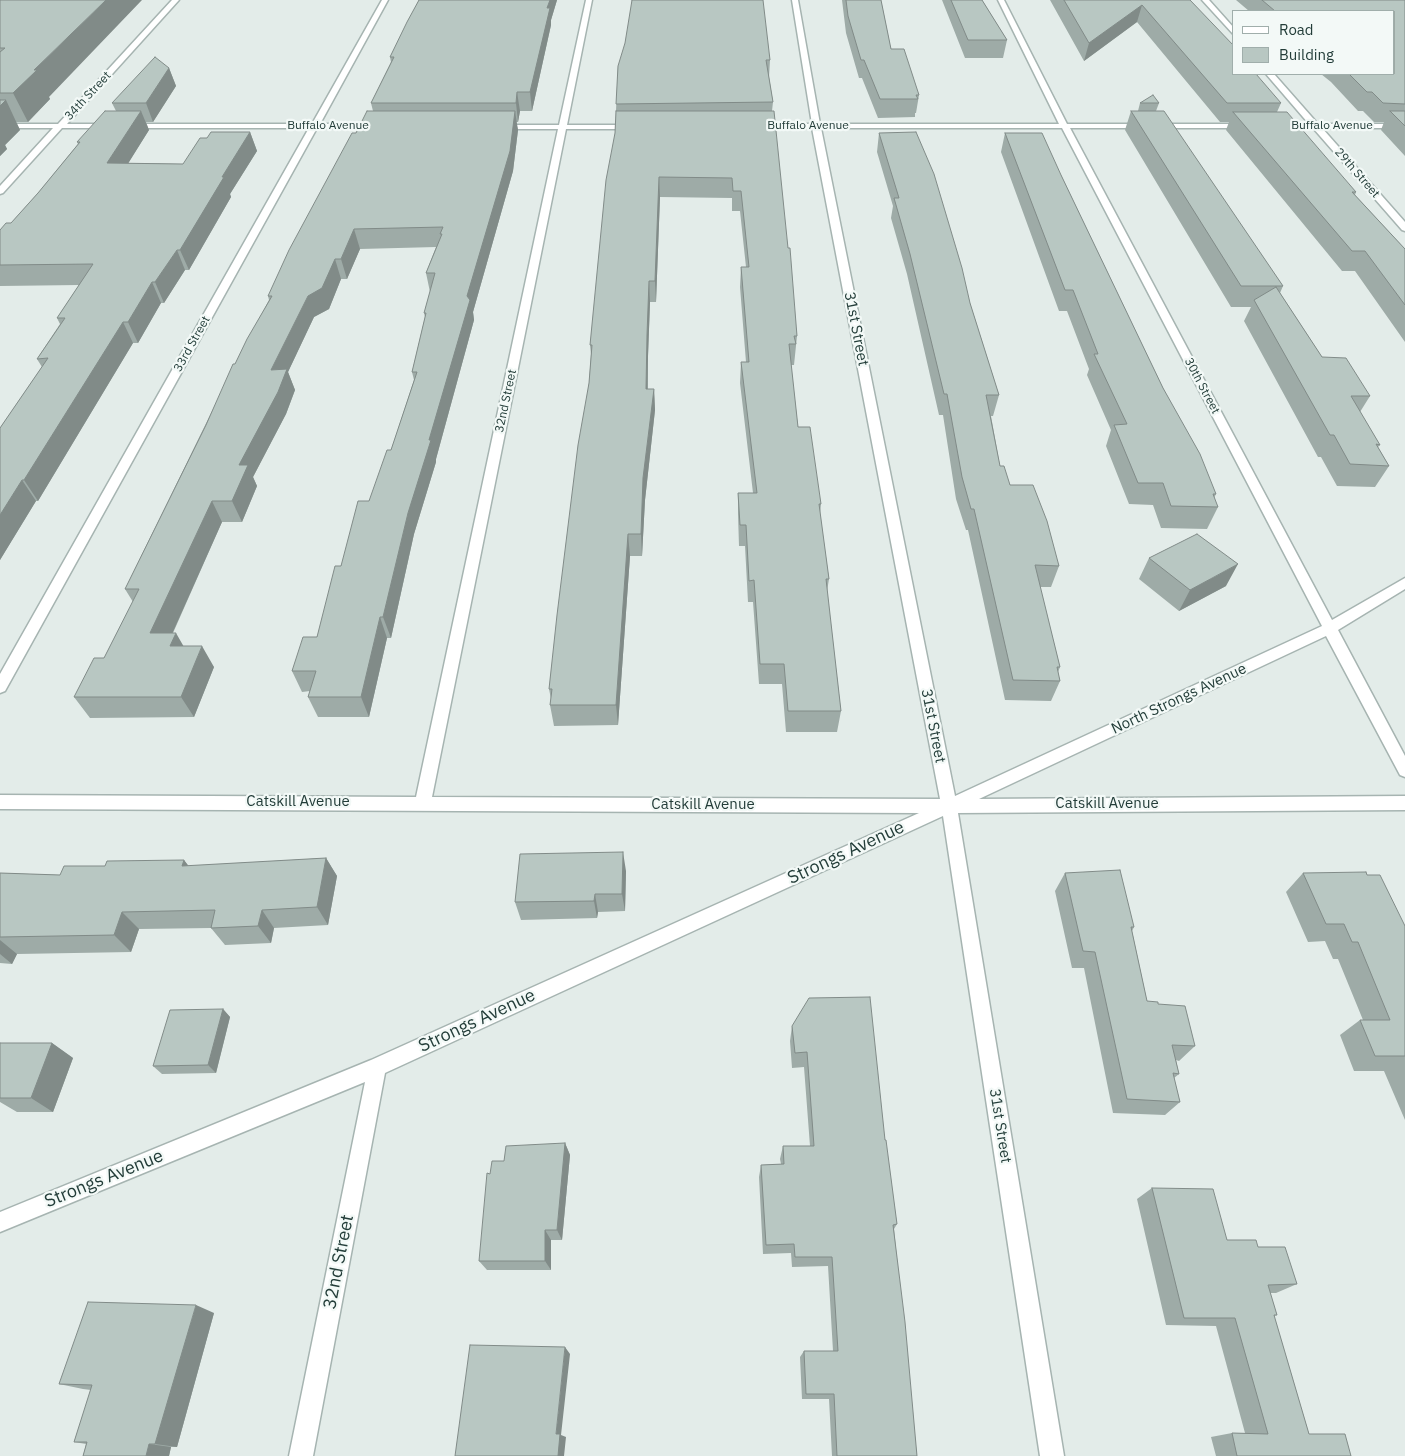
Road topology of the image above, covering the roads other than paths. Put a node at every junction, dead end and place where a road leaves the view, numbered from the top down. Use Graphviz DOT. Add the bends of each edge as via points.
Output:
graph roads {
  1 [pos="176,0"];
  2 [pos="385,0"];
  3 [pos="590,0"];
  4 [pos="795,0"];
  5 [pos="1001,0"];
  6 [pos="1205,0"];
  7 [pos="1232,31"];
  8 [pos="1271,75"];
  9 [pos="0,126"];
  10 [pos="60,126"];
  11 [pos="314,126"];
  12 [pos="384,126"];
  13 [pos="484,126"];
  14 [pos="642,126"];
  15 [pos="750,126"];
  16 [pos="816,126"];
  17 [pos="1258,126"];
  18 [pos="1268,126"];
  19 [pos="1316,126"];
  20 [pos="1405,126"];
  21 [pos="563,127"];
  22 [pos="1065,127"];
  23 [pos="0,192"];
  24 [pos="1405,228"];
  25 [pos="1405,584"];
  26 [pos="1330,628"];
  27 [pos="0,687"];
  28 [pos="1405,771"];
  29 [pos="0,802"];
  30 [pos="423,802"];
  31 [pos="1405,803"];
  32 [pos="949,806"];
  33 [pos="377,1067"];
  34 [pos="0,1222"];
  35 [pos="301,1456"];
  36 [pos="1052,1456"];
  1 -- 10 [label="street, 34th Street"];
  2 -- 11 [label="street, 33rd Street"];
  3 -- 21 [label="street, 32nd Street"];
  4 -- 16 [label="street, 31st Street"];
  5 -- 22 [label="street, 30th Street"];
  6 -- 7 [label="street"];
  8 -- 19 [label="street, 29th Street"];
  9 -- 10 [label="street, Buffalo Avenue"];
  10 -- 11 [label="street, Buffalo Avenue"];
  10 -- 23 [label="street, 34th Street"];
  11 -- 12 [label="street, Buffalo Avenue"];
  11 -- 27 [label="street, 33rd Street"];
  13 -- 21 [label="street"];
  14 -- 21 [label="street"];
  15 -- 16 [label="street, Buffalo Avenue"];
  16 -- 22 [label="street, Buffalo Avenue"];
  16 -- 32 [label="street, 31st Street"];
  17 -- 22 [label="street, Buffalo Avenue"];
  18 -- 19 [label="street, Buffalo Avenue"];
  19 -- 20 [label="street, Buffalo Avenue"];
  19 -- 24 [label="street, 29th Street"];
  21 -- 30 [label="street, 32nd Street"];
  22 -- 26 [label="street, 30th Street"];
  25 -- 26 [label="street, North Strongs Avenue"];
  26 -- 28 [label="street, 30th Street"];
  26 -- 32 [label="street, North Strongs Avenue"];
  29 -- 30 [label="street, Catskill Avenue"];
  30 -- 32 [label="street, Catskill Avenue"];
  31 -- 32 [label="street, Catskill Avenue"];
  32 -- 33 [label="street, Strongs Avenue"];
  32 -- 36 [label="street, 31st Street"];
  33 -- 34 [label="street, Strongs Avenue"];
  33 -- 35 [label="street, 32nd Street"];
}
